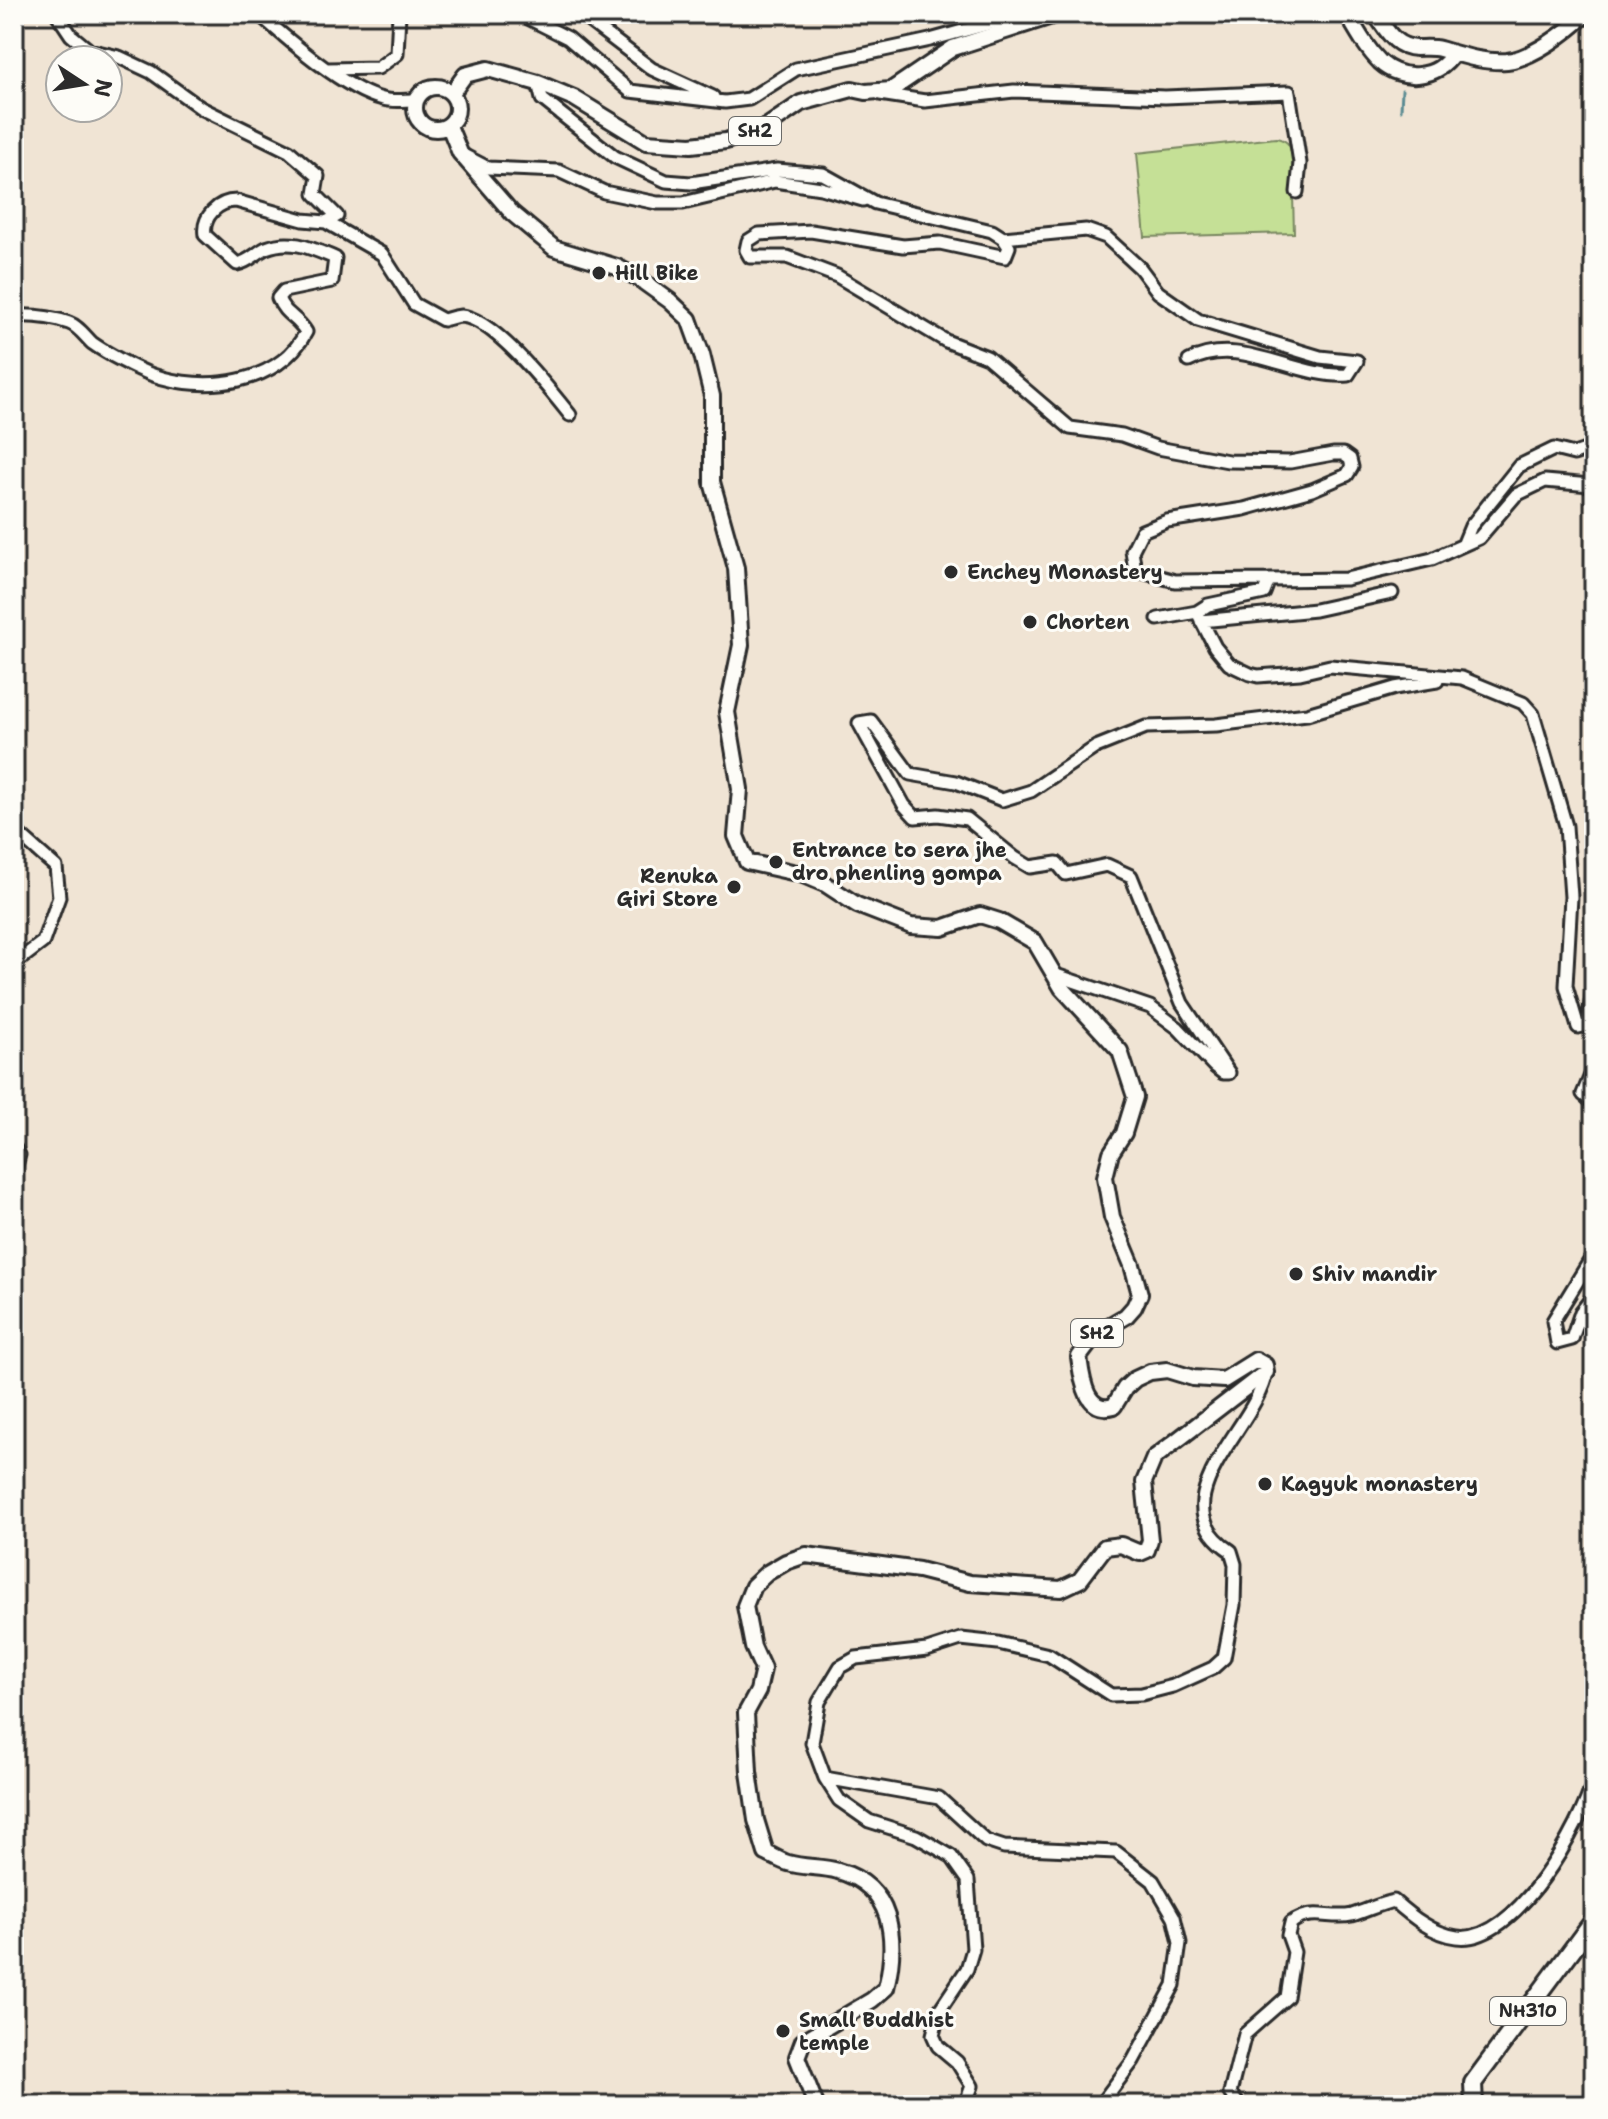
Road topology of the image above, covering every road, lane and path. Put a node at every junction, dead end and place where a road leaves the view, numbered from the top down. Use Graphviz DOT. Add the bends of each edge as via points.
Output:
graph roads {
  1 [pos="57,14"];
  2 [pos="259,14"];
  3 [pos="399,14"];
  4 [pos="520,14"];
  5 [pos="580,14"];
  6 [pos="1024,14"];
  7 [pos="1058,14"];
  8 [pos="1347,14"];
  9 [pos="1375,14"];
  10 [pos="1586,14"];
  11 [pos="1453,54"];
  12 [pos="327,69"];
  13 [pos="538,83"];
  14 [pos="866,92"];
  15 [pos="452,93"];
  16 [pos="414,100"];
  17 [pos="725,102"];
  18 [pos="449,126"];
  19 [pos="460,153"];
  20 [pos="666,181"];
  21 [pos="1297,192"];
  22 [pos="683,203"];
  23 [pos="875,203"];
  24 [pos="326,222"];
  25 [pos="1003,238"];
  26 [pos="14,316"];
  27 [pos="1189,361"];
  28 [pos="570,415"];
  29 [pos="1594,447"];
  30 [pos="1593,484"];
  31 [pos="1464,543"];
  32 [pos="1269,580"];
  33 [pos="1392,593"];
  34 [pos="1199,616"];
  35 [pos="1158,619"];
  36 [pos="1462,678"];
  37 [pos="14,830"];
  38 [pos="14,973"];
  39 [pos="1056,975"];
  40 [pos="1594,981"];
  41 [pos="1594,1068"];
  42 [pos="1594,1099"];
  43 [pos="14,1147"];
  44 [pos="14,1173"];
  45 [pos="1594,1254"];
  46 [pos="1594,1295"];
  47 [pos="1266,1372"];
  48 [pos="825,1778"];
  49 [pos="1594,1779"];
  50 [pos="1594,1920"];
  51 [pos="816,2105"];
  52 [pos="965,2105"];
  53 [pos="1100,2105"];
  54 [pos="1239,2105"];
  55 [pos="1474,2105"];
  1 -- 24 [label="street" via="89,50 151,72 201,108 289,151 318,176 315,194 337,216"];
  2 -- 12 [label="street"];
  3 -- 12 [label="street" via="397,54 378,68"];
  4 -- 17 [label="street" via="568,38 630,91"];
  5 -- 17 [label="street" via="652,69"];
  6 -- 17 [label="street" via="796,69 749,99"];
  7 -- 14 [label="main road, SH2" via="953,48 891,90"];
  8 -- 11 [label="main road" via="1366,46 1398,71 1427,75 1447,64"];
  9 -- 11 [label="main road" via="1404,47"];
  10 -- 11 [label="main road" via="1541,47 1509,61"];
  12 -- 16 [label="street" via="383,99"];
  13 -- 14 [label="main road, SH2" via="574,98 646,142 691,145 726,141 766,127 801,103 852,89"];
  13 -- 15 [label="main road, SH2" via="488,69 465,75"];
  13 -- 20 [label="street" via="542,99 615,157"];
  14 -- 21 [label="street" via="925,101 1014,91 1165,97 1289,92 1300,163"];
  15 -- 16 [label="main road" via="432,86"];
  15 -- 18 [label="main road, SH2" via="458,110"];
  16 -- 18 [label="main road" via="416,119 423,125"];
  18 -- 19 [label="main road, SH2"];
  19 -- 22 [label="street" via="488,168 559,171 604,192"];
  19 -- 39 [label="main road, SH2" via="512,213 554,248 617,267 689,319 712,396 712,482 736,568 741,645 727,712 740,789 736,836 747,862 801,874 857,905 911,926 942,928 980,915 999,921 1035,942"];
  20 -- 22 [label="street"];
  20 -- 23 [label="street" via="691,183 777,170 823,174"];
  22 -- 23 [label="street" via="775,181"];
  23 -- 25 [label="street"];
  24 -- 26 [label="street" via="236,201 226,201 208,217 205,235 237,264 281,243 335,258 332,281 284,291 278,298 306,332 281,361 255,377 220,383 152,375 94,344 72,324"];
  24 -- 28 [label="street" via="382,254 414,304 443,320 461,316 478,322 524,360"];
  25 -- 27 [label="street" via="1086,230 1106,237 1158,292 1198,320 1320,357 1357,361 1348,375 1336,376 1240,354 1220,352"];
  25 -- 32 [label="street" via="1009,247 1005,257 940,243 903,246 811,231 759,234 748,241 746,250 750,257 787,257 837,276 946,341 987,357 1070,428 1228,461 1290,462 1343,454 1352,467 1347,475 1244,509 1167,521 1142,531 1132,551 1135,570 1164,579"];
  29 -- 31 [label="street" via="1574,454 1554,449 1519,466 1471,526"];
  30 -- 31 [label="street" via="1545,481 1516,495 1479,538"];
  31 -- 32 [label="street" via="1432,559 1346,579"];
  32 -- 34 [label="street" via="1264,593 1208,605"];
  33 -- 34 [label="street" via="1315,610"];
  34 -- 35 [label="street"];
  34 -- 36 [label="street" via="1229,664 1258,676 1330,666"];
  36 -- 39 [label="street" via="1395,688 1307,714 1146,727 1096,747 1031,791 1002,800 956,782 910,774 871,721 859,723 915,817 967,819 1030,867 1057,863 1066,874 1107,865 1131,876 1182,1003 1229,1073 1214,1066 1150,1007"];
  36 -- 40 [label="street" via="1523,703 1533,714 1566,826 1571,897 1566,986 1578,1027 1588,1025"];
  37 -- 38 [label="street" via="56,867 59,897 43,942 18,961"];
  39 -- 47 [label="main road, SH2" via="1120,1051 1135,1097 1105,1177 1112,1217 1140,1294 1126,1316 1097,1333 1079,1357 1083,1386 1095,1406 1105,1409 1114,1406 1135,1379 1150,1372 1224,1380 1256,1360"];
  41 -- 42 [label="street" via="1583,1094"];
  43 -- 44 [label="street" via="19,1155"];
  45 -- 46 [label="street" via="1553,1321 1557,1343 1572,1339 1581,1312"];
  47 -- 48 [label="street" via="1264,1385 1208,1481 1202,1508 1206,1526 1231,1551 1235,1564 1224,1658 1173,1686 1111,1695 1049,1655 998,1643 961,1639 927,1650 856,1658 840,1667 819,1702 812,1743"];
  47 -- 51 [label="main road" via="1154,1458 1144,1482 1147,1550 1105,1547 1080,1580 1061,1589 970,1583 806,1555 767,1573 753,1586 745,1606 763,1669 746,1713 749,1772 766,1853 789,1864 839,1871 871,1887 885,1907 892,1948 886,1988 803,2041 797,2057"];
  48 -- 52 [label="street" via="839,1800 869,1821 916,1836 951,1856 968,1880 973,1949 967,1969 939,2011 933,2035 972,2086"];
  48 -- 53 [label="street" via="939,1798 986,1841 1004,1847 1116,1852 1153,1881 1174,1917 1180,1943 1174,1985 1133,2061"];
  49 -- 54 [label="street" via="1587,1806 1554,1864 1514,1914 1482,1934 1458,1937 1435,1929 1394,1901 1350,1915 1301,1915 1291,1923 1288,1935 1294,1952 1287,1997 1245,2034 1230,2093"];
  50 -- 55 [label="highway, NH310" via="1473,2083"];
}
